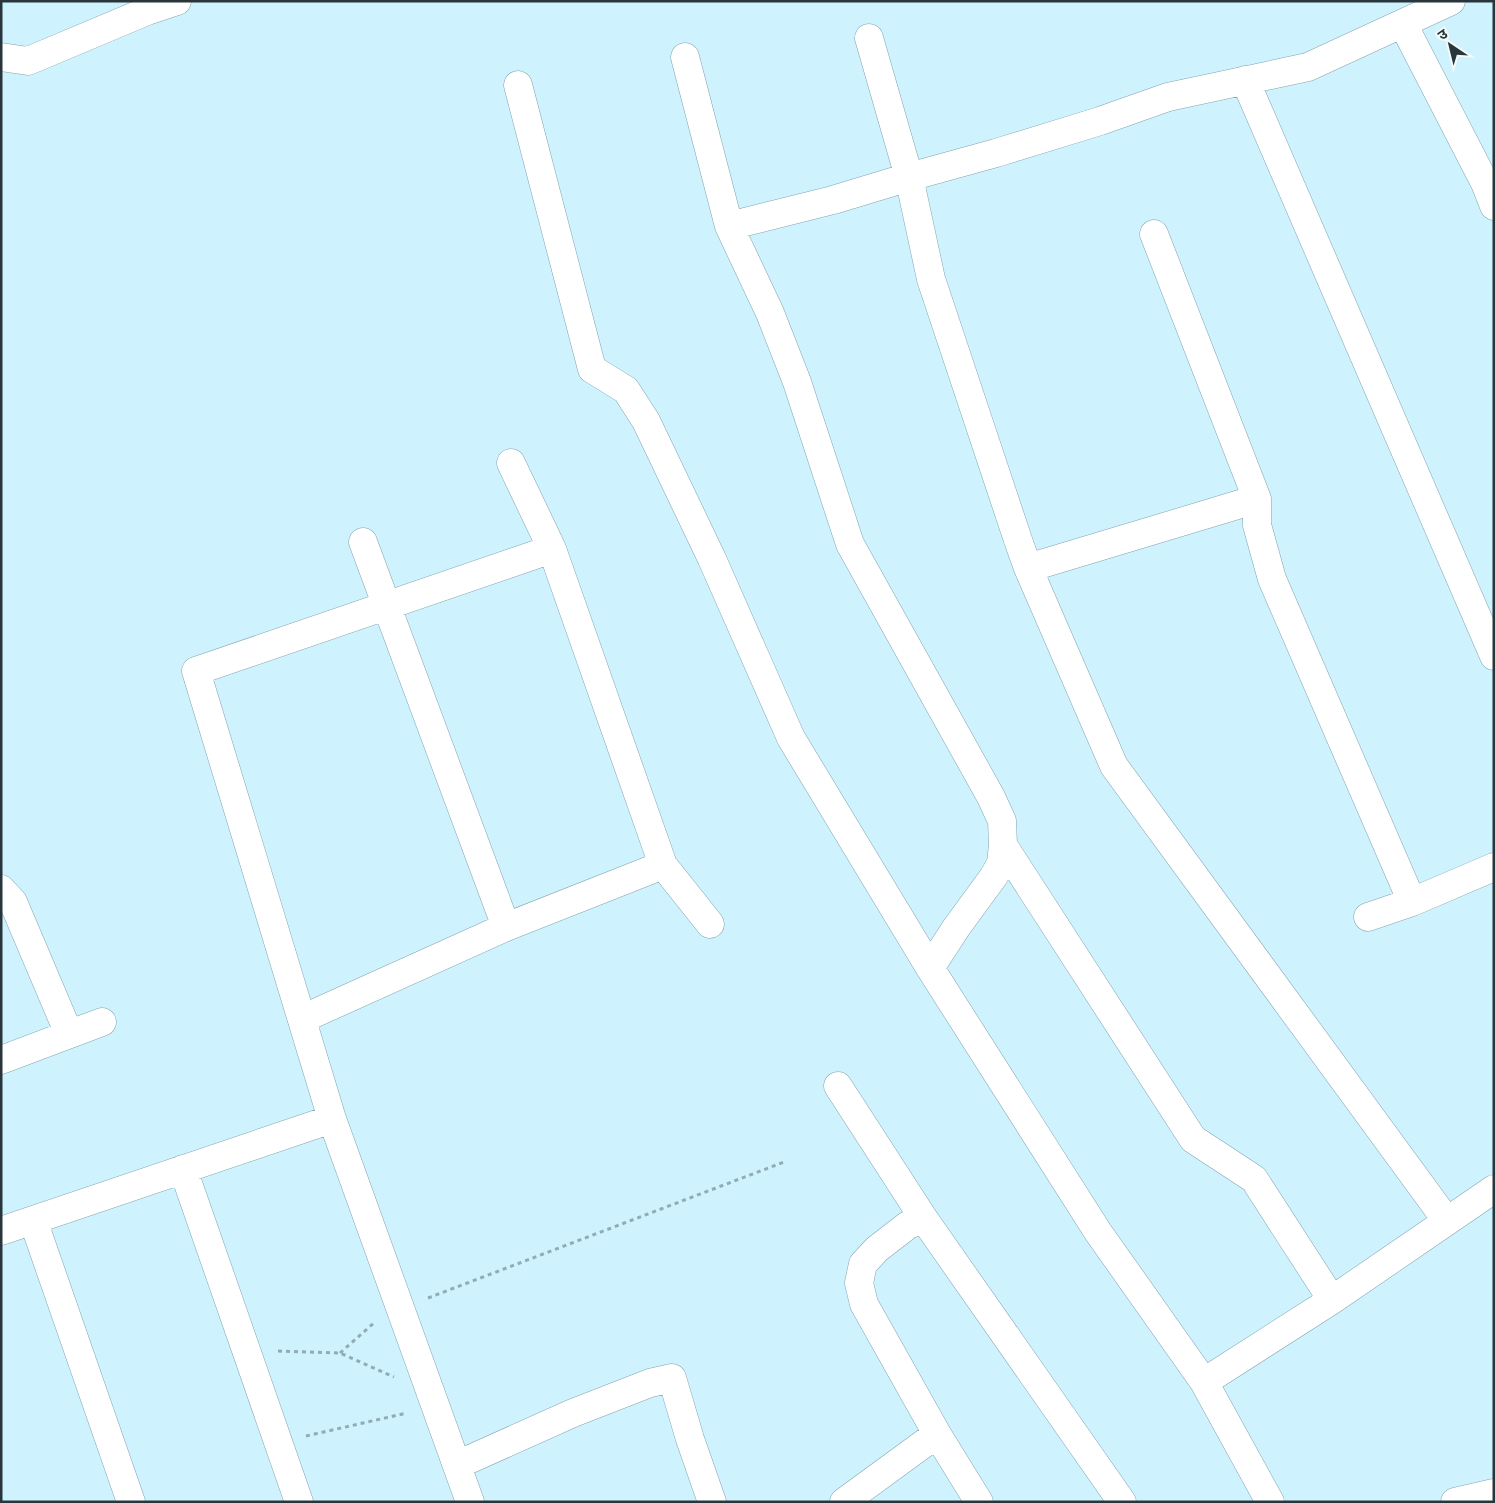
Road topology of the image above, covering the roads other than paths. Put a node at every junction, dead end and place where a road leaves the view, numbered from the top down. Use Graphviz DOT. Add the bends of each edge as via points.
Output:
graph roads {
  1 [pos="177,1"];
  2 [pos="1451,1"];
  3 [pos="145,6"];
  4 [pos="1403,24"];
  5 [pos="869,38"];
  6 [pos="1,57"];
  7 [pos="685,57"];
  8 [pos="1245,80"];
  9 [pos="518,85"];
  10 [pos="909,177"];
  11 [pos="1494,206"];
  12 [pos="729,226"];
  13 [pos="1154,234"];
  14 [pos="510,464"];
  15 [pos="1257,499"];
  16 [pos="364,542"];
  17 [pos="552,549"];
  18 [pos="1028,568"];
  19 [pos="387,605"];
  20 [pos="1494,656"];
  21 [pos="1004,845"];
  22 [pos="663,865"];
  23 [pos="1494,867"];
  24 [pos="1,889"];
  25 [pos="1412,902"];
  26 [pos="1368,917"];
  27 [pos="710,924"];
  28 [pos="506,927"];
  29 [pos="930,968"];
  30 [pos="302,1020"];
  31 [pos="102,1022"];
  32 [pos="69,1034"];
  33 [pos="1,1060"];
  34 [pos="838,1086"];
  35 [pos="332,1119"];
  36 [pos="183,1169"];
  37 [pos="1494,1188"];
  38 [pos="924,1219"];
  39 [pos="33,1220"];
  40 [pos="1447,1221"];
  41 [pos="1,1231"];
  42 [pos="1332,1300"];
  43 [pos="1204,1382"];
  44 [pos="937,1434"];
  45 [pos="457,1465"];
  46 [pos="1494,1493"];
  47 [pos="1264,1500"];
  48 [pos="131,1502"];
  49 [pos="299,1502"];
  50 [pos="470,1502"];
  51 [pos="712,1502"];
  52 [pos="844,1502"];
  53 [pos="979,1502"];
  54 [pos="1122,1502"];
  55 [pos="1455,1502"];
  1 -- 3 [label="street"];
  2 -- 4 [label="street"];
  3 -- 6 [label="street" via="28,61"];
  4 -- 8 [label="street" via="1308,67"];
  4 -- 11 [label="street"];
  5 -- 10 [label="street"];
  7 -- 12 [label="street"];
  8 -- 10 [label="street" via="1168,97 1100,121"];
  8 -- 20 [label="street"];
  9 -- 29 [label="street" via="592,370 626,390 646,421 712,559 791,738"];
  10 -- 12 [label="street"];
  10 -- 18 [label="street" via="931,279"];
  12 -- 21 [label="street" via="770,312 798,382 850,544 991,797 1002,821"];
  13 -- 15 [label="street"];
  14 -- 17 [label="street"];
  15 -- 18 [label="street"];
  15 -- 25 [label="street" via="1257,525 1272,579"];
  16 -- 19 [label="street"];
  17 -- 19 [label="street"];
  17 -- 22 [label="street"];
  18 -- 40 [label="street" via="1114,766"];
  19 -- 28 [label="street"];
  19 -- 30 [label="street" via="196,671"];
  21 -- 29 [label="street" via="1001,863 994,876"];
  21 -- 42 [label="street" via="1193,1140 1254,1179"];
  22 -- 27 [label="street"];
  22 -- 28 [label="street"];
  23 -- 25 [label="street"];
  24 -- 32 [label="street" via="13,902"];
  25 -- 26 [label="street"];
  28 -- 30 [label="street"];
  29 -- 43 [label="street" via="1098,1232"];
  30 -- 35 [label="street"];
  31 -- 32 [label="street"];
  32 -- 33 [label="street"];
  34 -- 38 [label="street"];
  35 -- 36 [label="street"];
  35 -- 45 [label="street"];
  36 -- 39 [label="street"];
  36 -- 49 [label="street"];
  37 -- 40 [label="street"];
  38 -- 44 [label="street" via="908,1225 877,1249 863,1264 859,1283 864,1304"];
  38 -- 54 [label="street"];
  39 -- 41 [label="street"];
  39 -- 48 [label="street"];
  40 -- 42 [label="street"];
  42 -- 43 [label="street"];
  43 -- 47 [label="street"];
  44 -- 52 [label="street"];
  44 -- 53 [label="street"];
  45 -- 50 [label="street"];
  45 -- 51 [label="street" via="573,1413 650,1383 672,1378"];
  46 -- 55 [label="street"];
}
